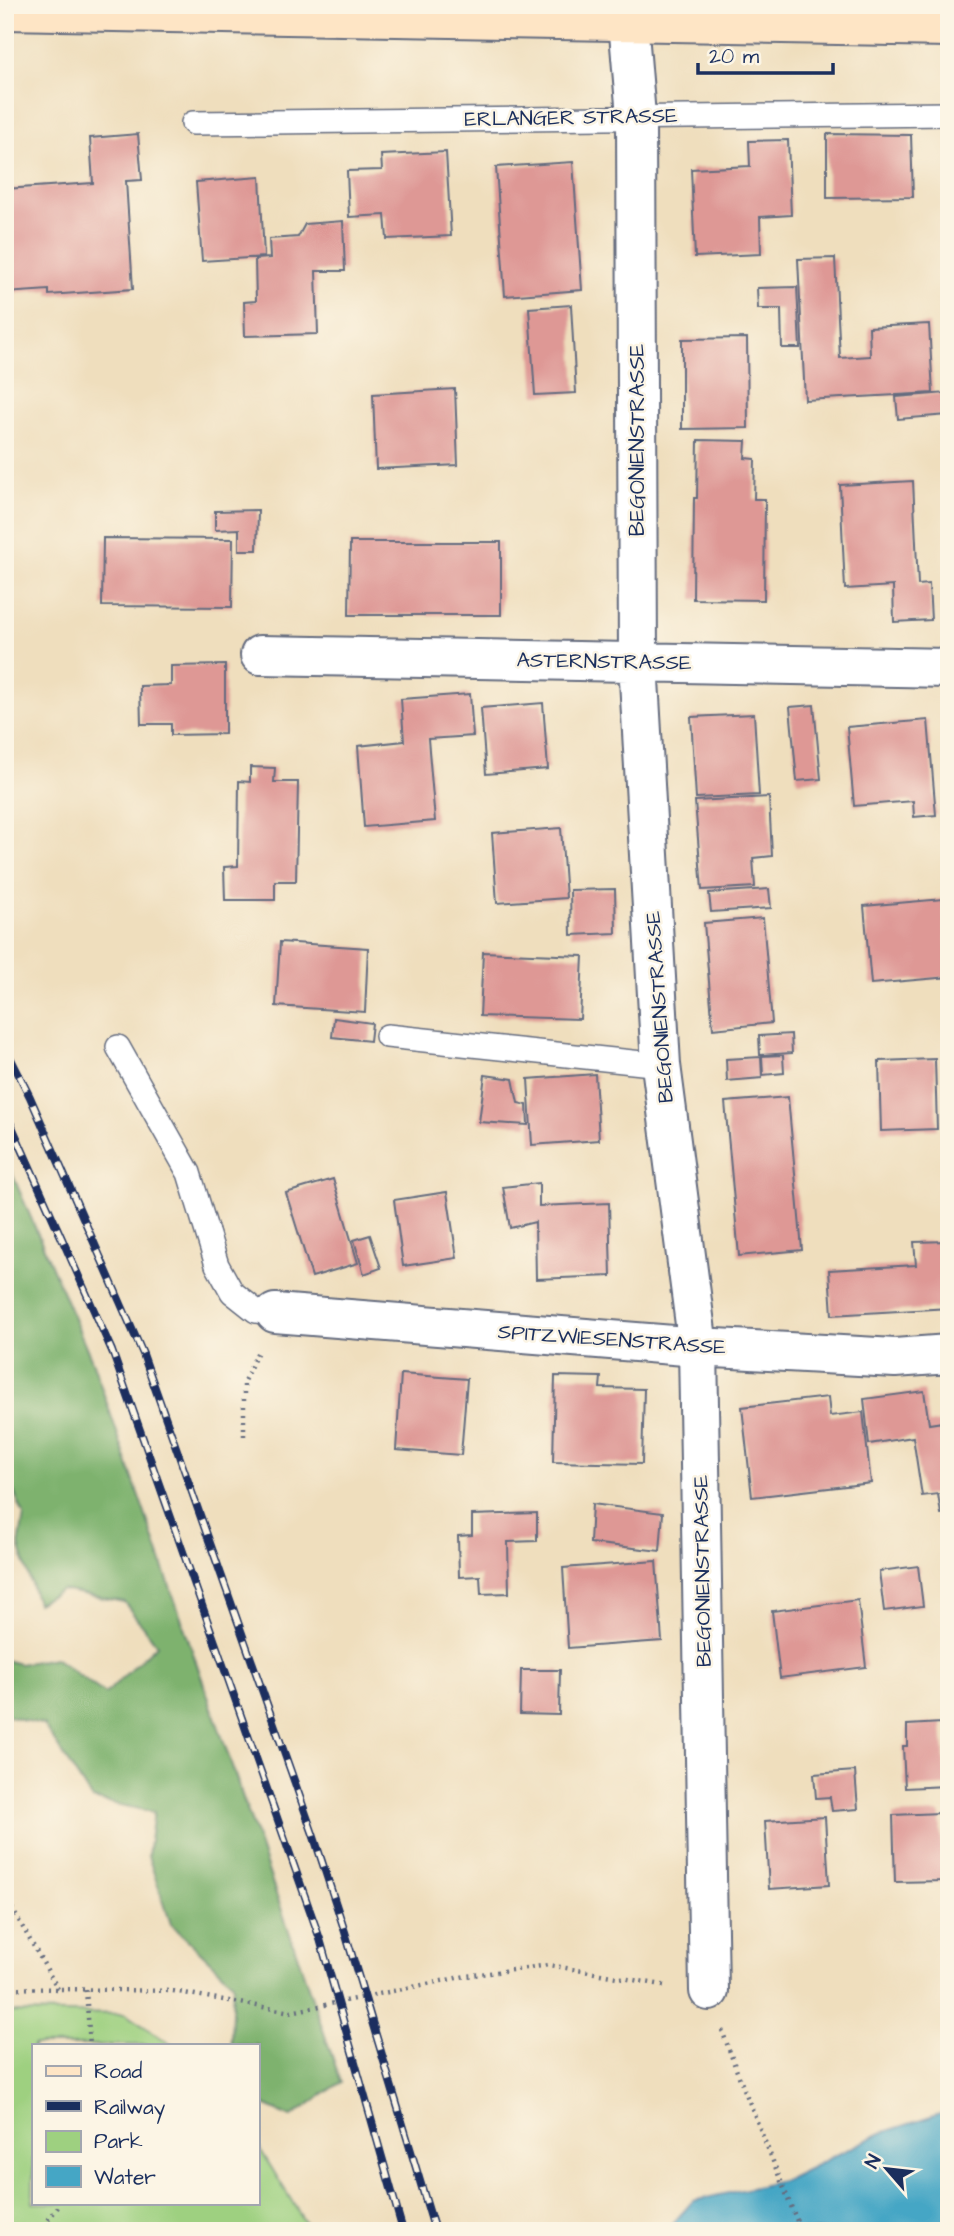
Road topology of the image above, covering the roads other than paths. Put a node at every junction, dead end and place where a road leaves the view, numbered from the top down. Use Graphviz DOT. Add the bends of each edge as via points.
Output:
graph roads {
  1 [pos="5,10"];
  2 [pos="716,14"];
  3 [pos="628,21"];
  4 [pos="949,27"];
  5 [pos="949,114"];
  6 [pos="636,116"];
  7 [pos="193,123"];
  8 [pos="260,654"];
  9 [pos="638,662"];
  10 [pos="949,668"];
  11 [pos="387,1036"];
  12 [pos="118,1047"];
  13 [pos="661,1065"];
  14 [pos="275,1313"];
  15 [pos="698,1347"];
  16 [pos="949,1354"];
  17 [pos="709,1991"];
  1 -- 3 [label="main road"];
  2 -- 3 [label="main road"];
  2 -- 4 [label="main road"];
  3 -- 6 [label="street, BEGONIENSTRASSE"];
  5 -- 6 [label="lane, ERLANGER STRASSE"];
  6 -- 7 [label="lane, ERLANGER STRASSE"];
  6 -- 9 [label="street, BEGONIENSTRASSE"];
  8 -- 9 [label="street, ASTERNSTRASSE"];
  9 -- 10 [label="street, ASTERNSTRASSE"];
  9 -- 13 [label="street, BEGONIENSTRASSE"];
  11 -- 13 [label="lane"];
  12 -- 14 [label="lane" via="190,1174 217,1265 232,1292 256,1311"];
  13 -- 15 [label="street, BEGONIENSTRASSE"];
  14 -- 15 [label="street, SPITZWIESENSTRASSE"];
  15 -- 16 [label="street, SPITZWIESENSTRASSE" via="895,1358"];
  15 -- 17 [label="street, BEGONIENSTRASSE"];
}
